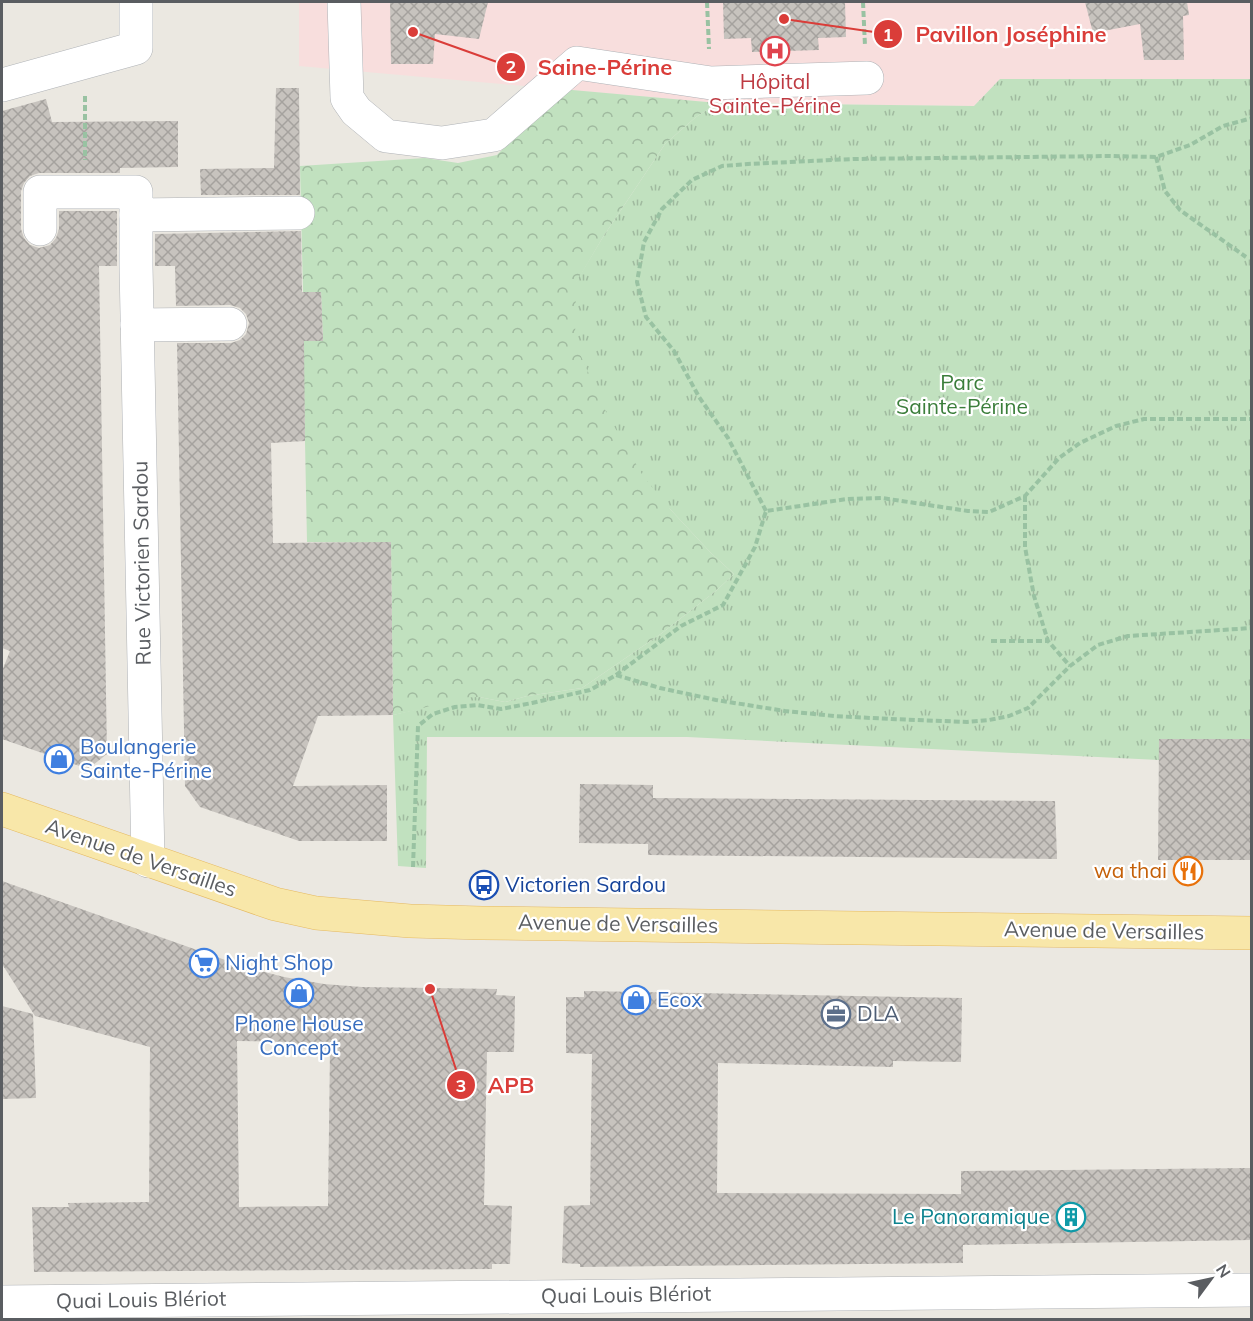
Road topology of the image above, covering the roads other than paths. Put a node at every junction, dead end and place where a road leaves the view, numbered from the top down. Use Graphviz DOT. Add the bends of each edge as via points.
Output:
graph roads {
  1 [pos="136,2"];
  2 [pos="344,2"];
  3 [pos="867,78"];
  4 [pos="2,85"];
  5 [pos="298,213"];
  6 [pos="136,215"];
  7 [pos="40,229"];
  8 [pos="230,324"];
  9 [pos="137,325"];
  10 [pos="2,809"];
  11 [pos="148,861"];
  12 [pos="1251,933"];
  13 [pos="1251,1290"];
  14 [pos="2,1302"];
  1 -- 4 [label="street" via="136,48"];
  2 -- 3 [label="street" via="347,98 356,111 386,136 442,143 494,135 577,63 711,83"];
  5 -- 6 [label="street"];
  6 -- 7 [label="street, Rue Victorien Sardou" via="136,192 40,192"];
  6 -- 9 [label="street, Rue Victorien Sardou"];
  8 -- 9 [label="street"];
  9 -- 11 [label="street, Rue Victorien Sardou"];
  10 -- 11 [label="main road, Avenue de Versailles"];
  11 -- 12 [label="main road, Avenue de Versailles" via="275,904 316,913 405,920"];
  13 -- 14 [label="street, Quai Louis Blériot"];
}
